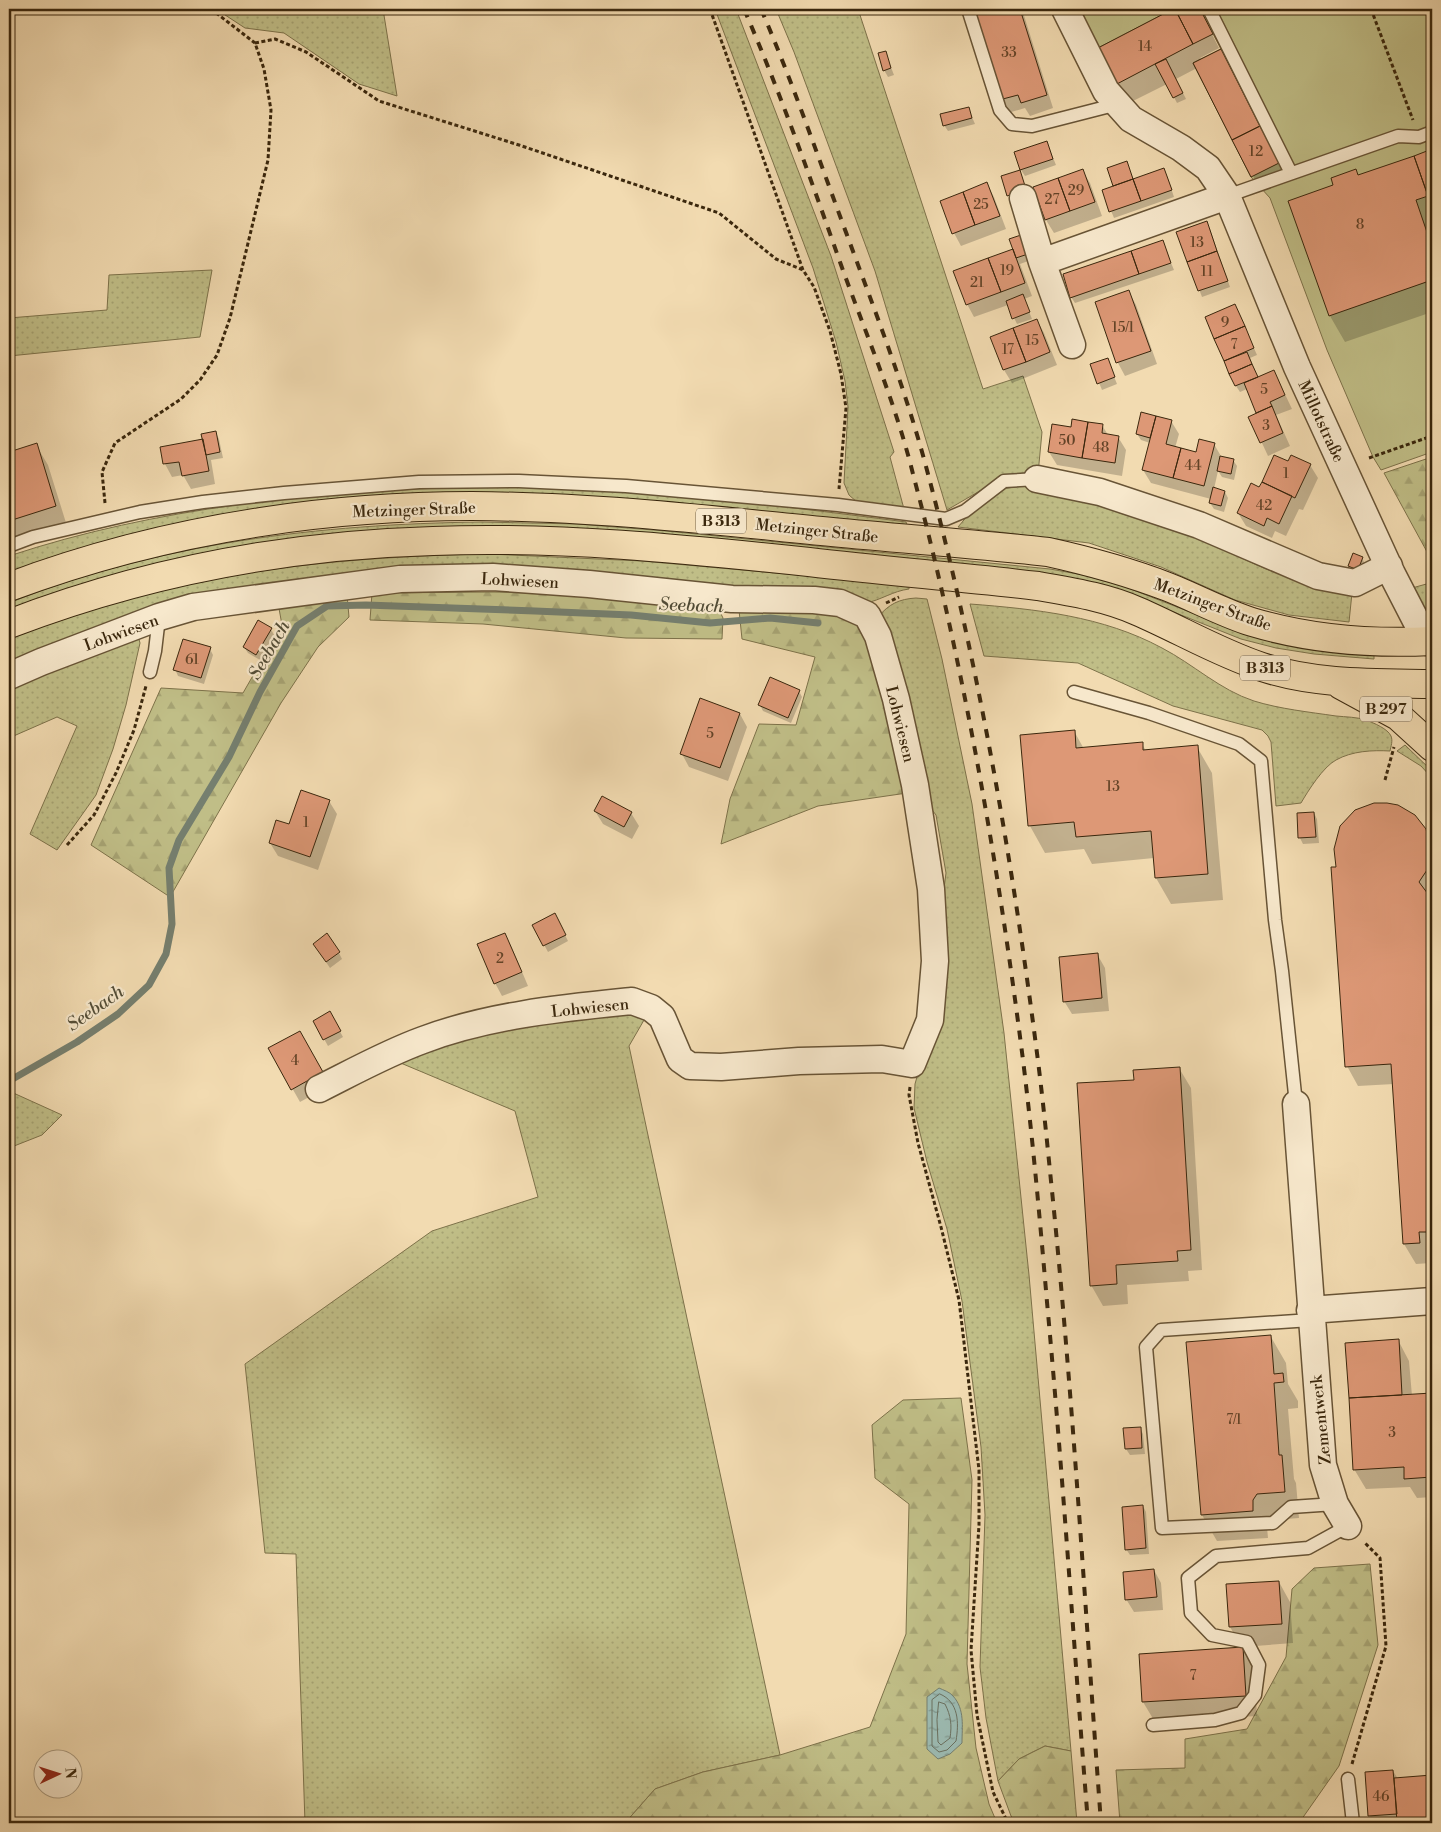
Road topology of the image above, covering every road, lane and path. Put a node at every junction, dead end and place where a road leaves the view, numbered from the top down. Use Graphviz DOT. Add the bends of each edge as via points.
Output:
graph roads {
  1 [pos="211,9"];
  2 [pos="710,9"];
  3 [pos="968,9"];
  4 [pos="1064,9"];
  5 [pos="1208,9"];
  6 [pos="1371,9"];
  7 [pos="255,43"];
  8 [pos="1118,104"];
  9 [pos="1432,132"];
  10 [pos="1419,137"];
  11 [pos="1291,173"];
  12 [pos="1227,196"];
  13 [pos="1022,198"];
  14 [pos="1430,202"];
  15 [pos="1432,210"];
  16 [pos="1042,262"];
  17 [pos="803,270"];
  18 [pos="1072,345"];
  19 [pos="1432,436"];
  20 [pos="1369,458"];
  21 [pos="1036,479"];
  22 [pos="838,505"];
  23 [pos="106,520"];
  24 [pos="9,546"];
  25 [pos="1389,566"];
  26 [pos="9,587"];
  27 [pos="900,596"];
  28 [pos="867,615"];
  29 [pos="159,617"];
  30 [pos="9,624"];
  31 [pos="1431,646"];
  32 [pos="150,672"];
  33 [pos="9,676"];
  34 [pos="1333,681"];
  35 [pos="1432,684"];
  36 [pos="1074,692"];
  37 [pos="1407,723"];
  38 [pos="1432,747"];
  39 [pos="1385,780"];
  40 [pos="67,845"];
  41 [pos="912,1064"];
  42 [pos="319,1088"];
  43 [pos="1296,1104"];
  44 [pos="1432,1301"];
  45 [pos="1311,1315"];
  46 [pos="1342,1515"];
  47 [pos="1153,1725"];
  48 [pos="1348,1779"];
  49 [pos="1008,1823"];
  50 [pos="1353,1823"];
  1 -- 7 [label="path"];
  2 -- 17 [label="path"];
  3 -- 8 [label="lane" via="1000,110 1012,124 1032,126"];
  4 -- 8 [label="street, Millotstraße" via="1106,91"];
  5 -- 11 [label="lane"];
  6 -- 10 [label="path"];
  7 -- 17 [label="path" via="275,39 306,52 379,101 719,213 776,259"];
  7 -- 23 [label="path" via="264,69 271,110 268,160 230,318 217,355 200,380 181,398 115,443 102,472"];
  8 -- 12 [label="street, Millotstraße" via="1132,119 1208,168"];
  9 -- 10 [label="lane"];
  10 -- 11 [label="lane" via="1398,136"];
  11 -- 12 [label="lane"];
  12 -- 16 [label="street"];
  12 -- 25 [label="street, Millotstraße" via="1297,367"];
  13 -- 16 [label="street"];
  14 -- 15 [label="path"];
  16 -- 18 [label="street"];
  17 -- 22 [label="path" via="814,287 841,374 846,408"];
  19 -- 20 [label="path"];
  21 -- 22 [label="lane, Metzinger Straße" via="1004,481 966,511 946,519"];
  21 -- 25 [label="street, Metzinger Straße" via="1100,492 1199,525 1318,576 1356,584"];
  22 -- 23 [label="lane, Metzinger Straße" via="626,486 519,481 419,482 284,492 203,502"];
  23 -- 24 [label="lane, Metzinger Straße"];
  25 -- 31 [label="street, Millotstraße"];
  26 -- 31 [label="main road, Metzinger Straße / B 313" via="92,558 191,535 276,520 368,510 521,506 662,515 1048,552 1092,562 1250,621 1286,631"];
  27 -- 28 [label="path"];
  28 -- 29 [label="street, Lohwiesen" via="840,604 814,600 732,599 589,584 469,577 400,579 193,607"];
  28 -- 41 [label="street, Lohwiesen" via="878,636 916,785 931,889 935,961 930,1020"];
  29 -- 32 [label="lane"];
  29 -- 33 [label="street, Lohwiesen"];
  30 -- 34 [label="main road, Metzinger Straße / B 313" via="132,583 195,568 286,553 432,541 557,542 758,556 1077,593 1136,610 1262,667 1299,677"];
  32 -- 40 [label="path" via="134,730 116,773 94,815"];
  34 -- 35 [label="main road, B 313"];
  34 -- 37 [label="main road, B 297"];
  36 -- 43 [label="lane" via="1149,713 1239,744 1261,761"];
  37 -- 38 [label="main road, B 297"];
  37 -- 39 [label="path" via="1398,733"];
  41 -- 42 [label="street, Lohwiesen" via="882,1059 690,1066 680,1059 662,1017 652,1008 632,1001 515,1016 424,1039"];
  41 -- 49 [label="path" via="909,1095 918,1143 959,1300 979,1470 971,1650 978,1715 994,1792"];
  43 -- 45 [label="street, Zementwerk"];
  44 -- 45 [label="street"];
  45 -- 46 [label="street, Zementwerk" via="1323,1465"];
  45 -- 46 [label="lane" via="1161,1330 1146,1347 1162,1528 1273,1522 1290,1507"];
  46 -- 47 [label="lane" via="1308,1548 1216,1556 1188,1578 1191,1613 1212,1636 1247,1642 1259,1665 1255,1695 1241,1713 1215,1720"];
  46 -- 48 [label="path" via="1380,1558 1386,1646"];
  48 -- 50 [label="lane"];
}
